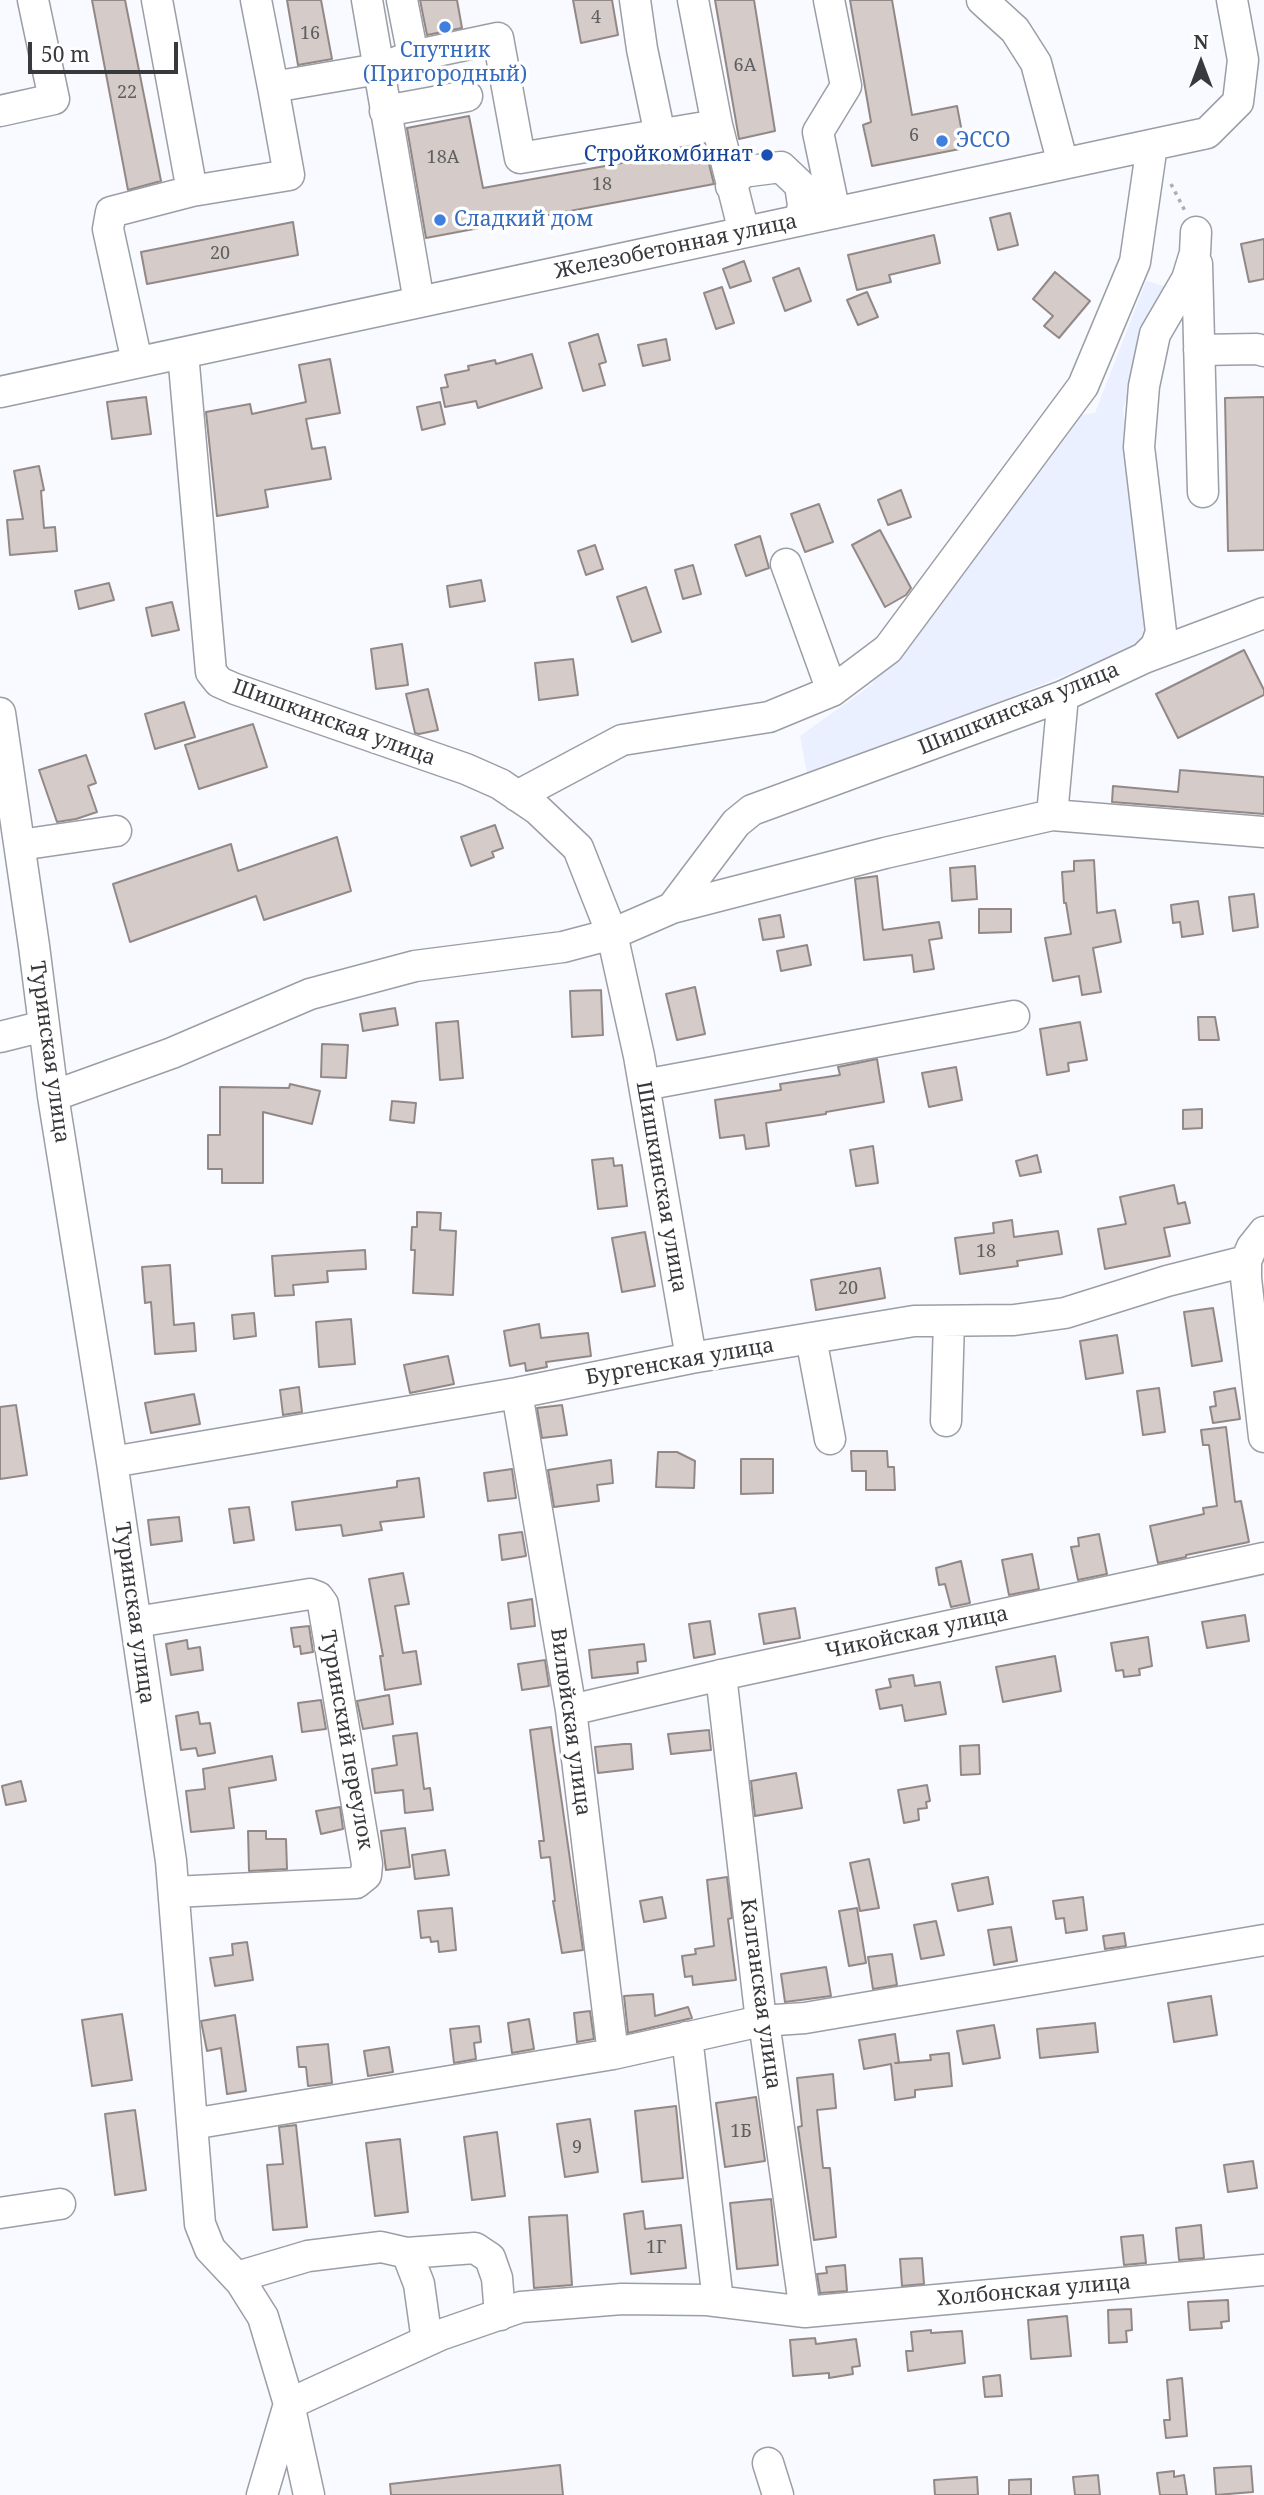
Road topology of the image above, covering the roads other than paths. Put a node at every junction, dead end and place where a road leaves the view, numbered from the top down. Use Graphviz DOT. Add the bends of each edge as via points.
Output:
graph roads {
  1 [pos="33,0"];
  2 [pos="157,0"];
  3 [pos="257,0"];
  4 [pos="367,0"];
  5 [pos="402,0"];
  6 [pos="635,0"];
  7 [pos="693,0"];
  8 [pos="830,0"];
  9 [pos="982,0"];
  10 [pos="1233,0"];
  11 [pos="413,56"];
  12 [pos="378,69"];
  13 [pos="273,87"];
  14 [pos="467,96"];
  15 [pos="0,111"];
  16 [pos="385,111"];
  17 [pos="717,125"];
  18 [pos="660,135"];
  19 [pos="1152,145"];
  20 [pos="1063,164"];
  21 [pos="731,186"];
  22 [pos="192,191"];
  23 [pos="835,213"];
  24 [pos="800,220"];
  25 [pos="744,232"];
  26 [pos="419,302"];
  27 [pos="1199,350"];
  28 [pos="1264,351"];
  29 [pos="183,353"];
  30 [pos="137,362"];
  31 [pos="0,392"];
  32 [pos="1203,492"];
  33 [pos="786,564"];
  34 [pos="1264,613"];
  35 [pos="1144,658"];
  36 [pos="832,691"];
  37 [pos="1063,696"];
  38 [pos="0,713"];
  39 [pos="517,796"];
  40 [pos="1052,815"];
  41 [pos="116,831"];
  42 [pos="1264,832"];
  43 [pos="20,845"];
  44 [pos="672,908"];
  45 [pos="612,934"];
  46 [pos="1014,1016"];
  47 [pos="44,1026"];
  48 [pos="0,1037"];
  49 [pos="643,1085"];
  50 [pos="53,1096"];
  51 [pos="1264,1232"];
  52 [pos="1246,1261"];
  53 [pos="949,1321"];
  54 [pos="811,1338"];
  55 [pos="691,1358"];
  56 [pos="517,1393"];
  57 [pos="946,1421"];
  58 [pos="1264,1437"];
  59 [pos="830,1439"];
  60 [pos="112,1462"];
  61 [pos="1264,1558"];
  62 [pos="136,1622"];
  63 [pos="721,1675"];
  64 [pos="571,1710"];
  65 [pos="174,1892"];
  66 [pos="1264,1940"];
  67 [pos="761,2021"];
  68 [pos="687,2037"];
  69 [pos="613,2054"];
  70 [pos="192,2124"];
  71 [pos="60,2204"];
  72 [pos="0,2213"];
  73 [pos="407,2253"];
  74 [pos="1264,2270"];
  75 [pos="237,2277"];
  76 [pos="718,2301"];
  77 [pos="805,2312"];
  78 [pos="500,2315"];
  79 [pos="427,2341"];
  80 [pos="289,2404"];
  81 [pos="768,2463"];
  82 [pos="308,2494"];
  83 [pos="262,2495"];
  84 [pos="778,2495"];
  1 -- 15 [label="street" via="54,99"];
  2 -- 22 [label="street"];
  3 -- 13 [label="street"];
  4 -- 12 [label="street"];
  5 -- 11 [label="street"];
  6 -- 18 [label="street"];
  7 -- 17 [label="street"];
  8 -- 23 [label="street" via="846,86 818,132"];
  9 -- 20 [label="street" via="1015,30 1036,63"];
  10 -- 19 [label="street, Железобетонная улица" via="1243,60 1238,102 1207,133"];
  11 -- 12 [label="street"];
  11 -- 18 [label="street" via="498,38 520,158"];
  12 -- 13 [label="street"];
  12 -- 16 [label="street"];
  13 -- 22 [label="street" via="289,175"];
  14 -- 16 [label="street"];
  16 -- 26 [label="street"];
  17 -- 18 [label="street"];
  17 -- 21 [label="street"];
  19 -- 20 [label="street, Железобетонная улица"];
  19 -- 36 [label="street" via="1135,262 1083,386 888,649"];
  20 -- 23 [label="street, Железобетонная улица"];
  21 -- 24 [label="street" via="742,172 781,167 800,185"];
  21 -- 25 [label="street"];
  22 -- 30 [label="street" via="111,212 108,229"];
  23 -- 24 [label="street, Железобетонная улица"];
  24 -- 25 [label="street, Железобетонная улица"];
  25 -- 26 [label="street, Железобетонная улица"];
  26 -- 29 [label="street, Железобетонная улица"];
  27 -- 28 [label="street"];
  27 -- 32 [label="street"];
  27 -- 35 [label="street, Шишкинская улица" via="1196,232 1187,279 1155,334 1144,386 1139,447 1161,632"];
  29 -- 30 [label="street, Железобетонная улица"];
  29 -- 39 [label="street, Шишкинская улица" via="211,672 235,689 466,769"];
  30 -- 31 [label="street, Железобетонная улица"];
  33 -- 36 [label="street"];
  34 -- 35 [label="street"];
  35 -- 37 [label="street, Шишкинская улица"];
  36 -- 39 [label="street" via="769,716 622,740"];
  37 -- 40 [label="street"];
  37 -- 44 [label="street, Шишкинская улица" via="752,810 737,822"];
  38 -- 43 [label="street, Туринская улица"];
  39 -- 45 [label="street, Шишкинская улица" via="578,848"];
  40 -- 42 [label="street, Шишкинская улица"];
  40 -- 44 [label="street, Шишкинская улица"];
  41 -- 43 [label="street"];
  43 -- 47 [label="street, Туринская улица"];
  44 -- 45 [label="street, Шишкинская улица"];
  45 -- 49 [label="street, Шишкинская улица"];
  45 -- 50 [label="street, Шишкинская улица" via="563,947 415,966 310,994 172,1053"];
  46 -- 49 [label="street"];
  47 -- 48 [label="street"];
  47 -- 50 [label="street, Туринская улица"];
  49 -- 55 [label="street, Шишкинская улица"];
  50 -- 60 [label="street, Туринская улица"];
  51 -- 52 [label="street"];
  52 -- 53 [label="street, Бургенская улица" via="1065,1313"];
  52 -- 58 [label="street"];
  53 -- 54 [label="street, Бургенская улица" via="914,1321"];
  53 -- 57 [label="street"];
  54 -- 55 [label="street, Бургенская улица"];
  54 -- 59 [label="street"];
  55 -- 56 [label="street, Бургенская улица"];
  56 -- 60 [label="street, Бургенская улица"];
  56 -- 64 [label="street, Вилюйская улица"];
  60 -- 62 [label="street, Туринская улица"];
  61 -- 63 [label="street, Чикойская улица"];
  62 -- 65 [label="street, Туринская улица"];
  62 -- 65 [label="street, Туринский переулок" via="310,1594 318,1597 323,1604 367,1864 366,1875 356,1883"];
  63 -- 64 [label="street, Чикойская улица"];
  63 -- 67 [label="street, Калганская улица"];
  64 -- 69 [label="street, Вилюйская улица"];
  65 -- 70 [label="street, Туринская улица"];
  66 -- 67 [label="street" via="805,2018"];
  67 -- 68 [label="street"];
  67 -- 77 [label="street, Калганская улица"];
  68 -- 69 [label="street"];
  68 -- 76 [label="street"];
  69 -- 70 [label="street"];
  70 -- 75 [label="street, Туринская улица" via="200,2224 210,2249"];
  71 -- 72 [label="street"];
  73 -- 75 [label="street" via="381,2247 308,2256"];
  73 -- 78 [label="street" via="475,2248 490,2258"];
  73 -- 79 [label="street" via="419,2284"];
  74 -- 77 [label="street, Холбонская улица"];
  75 -- 80 [label="street, Туринская улица" via="263,2316"];
  76 -- 77 [label="street, Холбонская улица"];
  76 -- 78 [label="street, Холбонская улица" via="622,2299 521,2307"];
  78 -- 79 [label="street, Холбонская улица"];
  79 -- 80 [label="street, Холбонская улица"];
  80 -- 82 [label="street, Туринская улица"];
  80 -- 83 [label="street"];
  81 -- 84 [label="street"];
}
